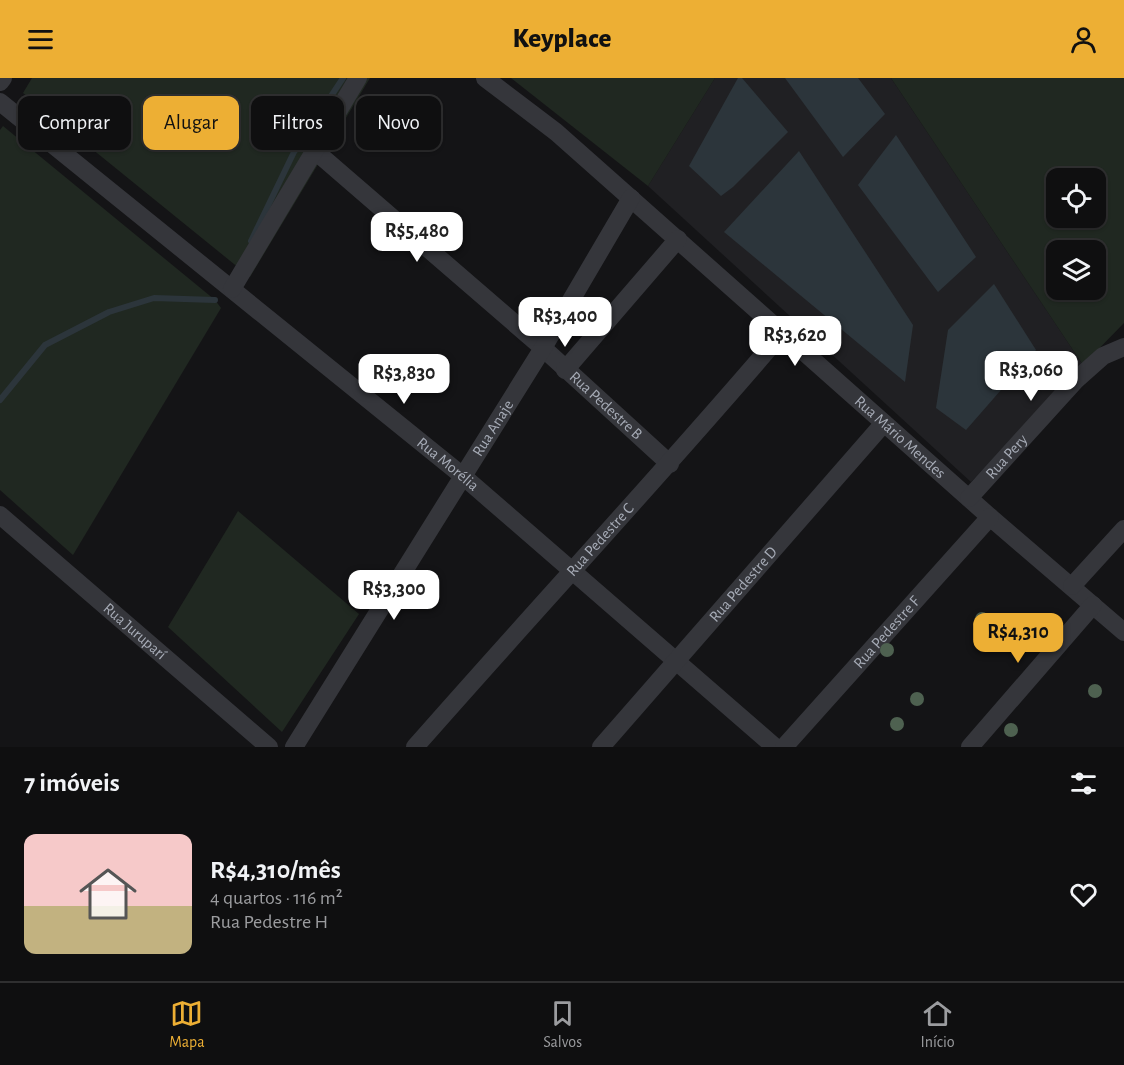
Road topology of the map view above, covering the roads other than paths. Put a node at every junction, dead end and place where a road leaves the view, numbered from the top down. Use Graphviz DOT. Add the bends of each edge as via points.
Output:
graph roads {
  1 [pos="3,78"];
  2 [pos="358,78"];
  3 [pos="485,78"];
  4 [pos="0,82"];
  5 [pos="344,101"];
  6 [pos="0,102"];
  7 [pos="314,150"];
  8 [pos="631,198"];
  9 [pos="678,239"];
  10 [pos="232,289"];
  11 [pos="783,332"];
  12 [pos="1124,347"];
  13 [pos="543,348"];
  14 [pos="565,370"];
  15 [pos="884,423"];
  16 [pos="670,464"];
  17 [pos="464,477"];
  18 [pos="969,498"];
  19 [pos="0,516"];
  20 [pos="990,517"];
  21 [pos="1124,529"];
  22 [pos="571,570"];
  23 [pos="1072,586"];
  24 [pos="1093,605"];
  25 [pos="1124,632"];
  26 [pos="677,661"];
  27 [pos="269,747"];
  28 [pos="294,747"];
  29 [pos="415,747"];
  30 [pos="602,747"];
  31 [pos="775,747"];
  32 [pos="784,747"];
  33 [pos="970,747"];
  1 -- 4 [label="street"];
  2 -- 5 [label="street"];
  3 -- 8 [label="street, Rua Mário Mendes" via="556,132"];
  6 -- 10 [label="street, Rua Morélia"];
  7 -- 10 [label="street"];
  7 -- 13 [label="street, Rua Pedestre B"];
  8 -- 9 [label="street, Rua Mário Mendes"];
  8 -- 13 [label="street, Rua Anaje"];
  9 -- 11 [label="street, Rua Mário Mendes"];
  9 -- 14 [label="street"];
  10 -- 17 [label="street, Rua Morélia"];
  11 -- 15 [label="street, Rua Mário Mendes"];
  11 -- 16 [label="street, Rua Pedestre C"];
  12 -- 18 [label="street, Rua Pery" via="1103,356 1076,380"];
  13 -- 14 [label="street, Rua Pedestre B"];
  13 -- 17 [label="street, Rua Anaje"];
  14 -- 16 [label="street, Rua Pedestre B"];
  15 -- 18 [label="street, Rua Mário Mendes"];
  15 -- 26 [label="street, Rua Pedestre D"];
  16 -- 22 [label="street, Rua Pedestre C"];
  17 -- 22 [label="street, Rua Morélia"];
  17 -- 28 [label="street, Rua Anaje"];
  18 -- 20 [label="street, Rua Mário Mendes"];
  19 -- 27 [label="street, Rua Juruparí"];
  20 -- 23 [label="street, Rua Mário Mendes"];
  20 -- 32 [label="street, Rua Pedestre F"];
  21 -- 23 [label="street"];
  22 -- 26 [label="street, Rua Morélia"];
  22 -- 29 [label="street, Rua Pedestre C"];
  23 -- 24 [label="street, Rua Mário Mendes"];
  24 -- 25 [label="street, Rua Mário Mendes"];
  24 -- 33 [label="street"];
  26 -- 30 [label="street, Rua Pedestre D"];
  26 -- 31 [label="street, Rua Morélia"];
}
